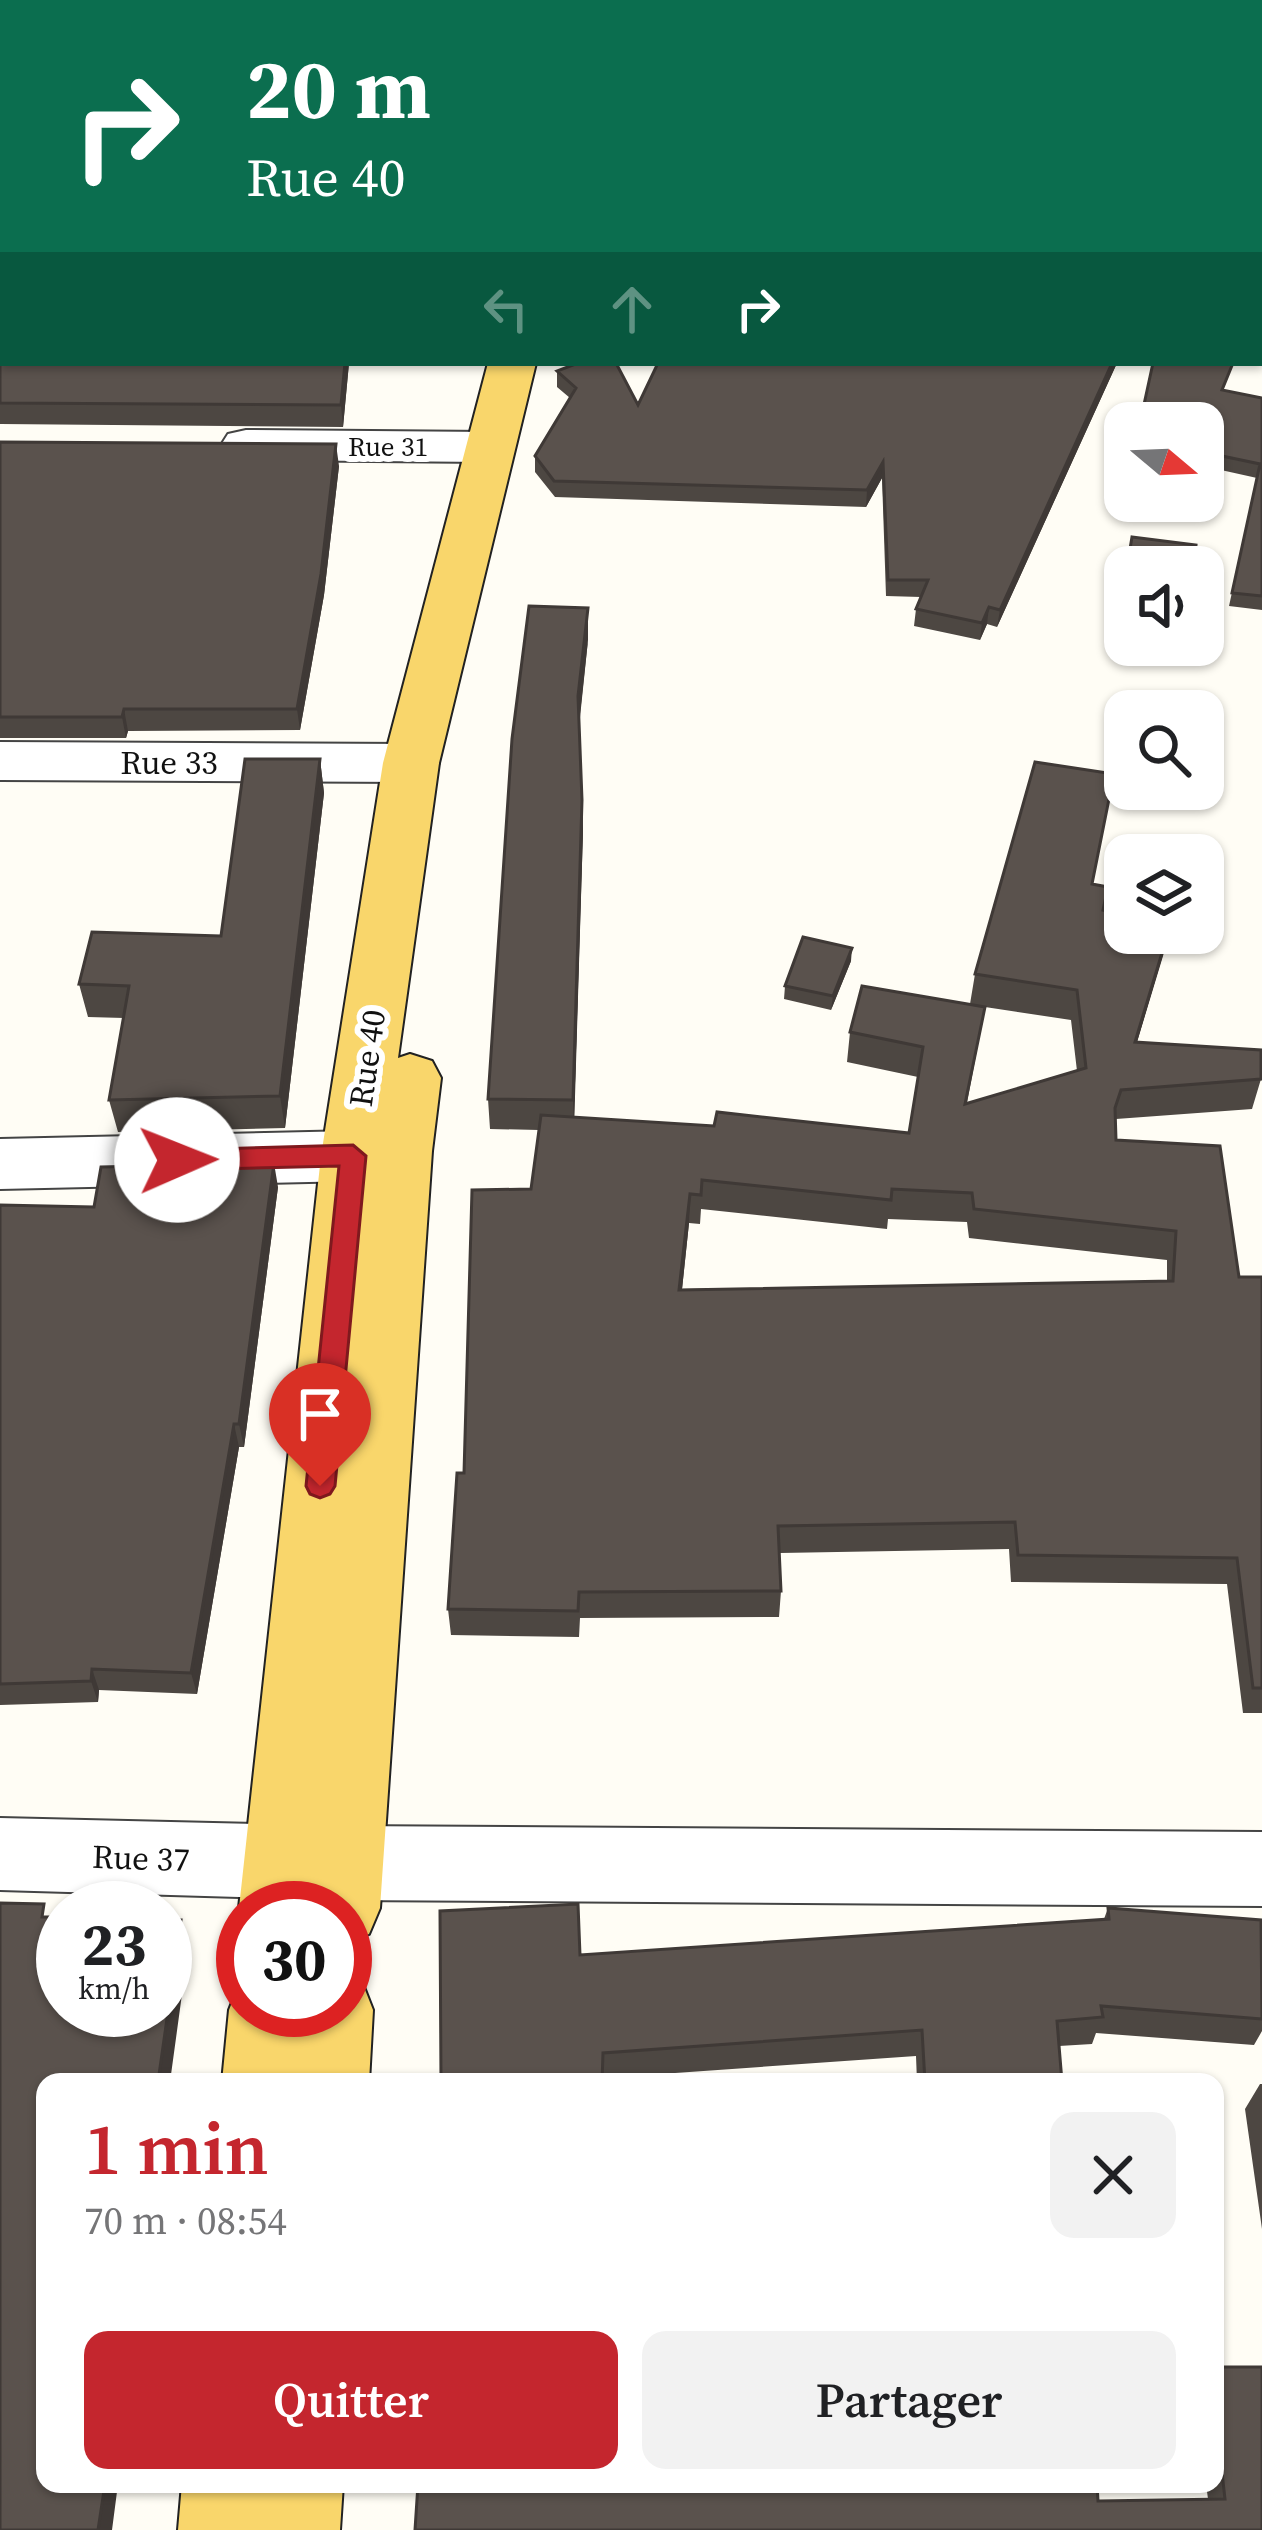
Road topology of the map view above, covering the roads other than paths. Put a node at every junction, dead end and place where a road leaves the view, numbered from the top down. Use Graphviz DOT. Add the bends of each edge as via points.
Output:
graph roads {
  1 [pos="511,366"];
  2 [pos="552,366"];
  3 [pos="209,445"];
  4 [pos="488,447"];
  5 [pos="0,761"];
  6 [pos="411,763"];
  7 [pos="353,1156"];
  8 [pos="0,1164"];
  9 [pos="0,1854"];
  10 [pos="1262,1869"];
  11 [pos="271,1881"];
  12 [pos="311,1881"];
  13 [pos="311,1881"];
  14 [pos="372,1884"];
  15 [pos="267,2037"];
  16 [pos="331,2037"];
  17 [pos="264,2073"];
  18 [pos="329,2073"];
  19 [pos="226,2493"];
  20 [pos="297,2493"];
  21 [pos="223,2530"];
  22 [pos="295,2530"];
  1 -- 4 [label="main road, Rue 40"];
  2 -- 12 [label="main road, Rue 40" via="454,761"];
  3 -- 4 [label="street, Rue 31"];
  4 -- 6 [label="main road, Rue 40"];
  5 -- 6 [label="street, Rue 33"];
  6 -- 7 [label="main road, Rue 40"];
  7 -- 8 [label="street"];
  7 -- 13 [label="main road, Rue 40"];
  9 -- 11 [label="street, Rue 37"];
  10 -- 14 [label="street, Rue 37"];
  15 -- 17 [label="main road"];
  16 -- 18 [label="main road"];
  19 -- 21 [label="main road"];
  20 -- 22 [label="main road"];
}
